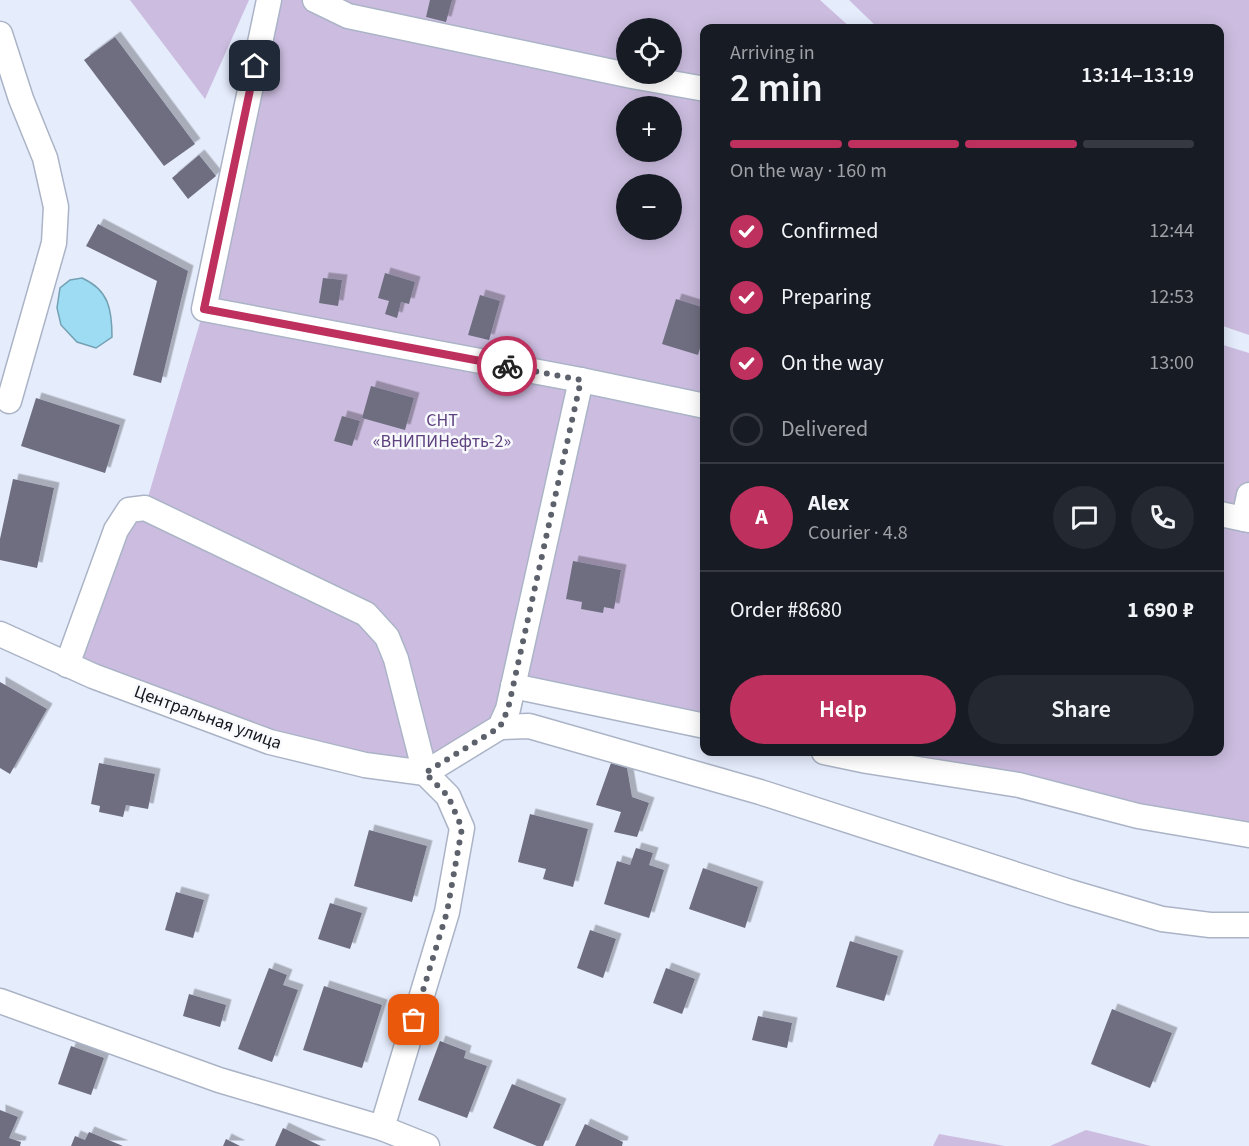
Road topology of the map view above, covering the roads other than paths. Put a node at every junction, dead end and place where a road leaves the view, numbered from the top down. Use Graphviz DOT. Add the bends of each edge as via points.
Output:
graph roads {
  1 [pos="269,0"];
  2 [pos="315,0"];
  3 [pos="0,34"];
  4 [pos="700,88"];
  5 [pos="581,380"];
  6 [pos="9,401"];
  7 [pos="700,405"];
  8 [pos="1249,495"];
  9 [pos="1224,515"];
  10 [pos="1246,520"];
  11 [pos="0,634"];
  12 [pos="67,664"];
  13 [pos="513,686"];
  14 [pos="700,725"];
  15 [pos="500,727"];
  16 [pos="843,756"];
  17 [pos="425,773"];
  18 [pos="1249,836"];
  19 [pos="1249,925"];
  20 [pos="0,1001"];
  21 [pos="382,1128"];
  22 [pos="427,1146"];
  1 -- 5 [label="street" via="204,309"];
  2 -- 4 [label="street" via="348,16"];
  3 -- 6 [label="street" via="45,158 56,207 54,243"];
  5 -- 7 [label="street"];
  5 -- 13 [label="street"];
  8 -- 10 [label="street"];
  9 -- 10 [label="street"];
  11 -- 12 [label="street, Центральная улица"];
  12 -- 17 [label="street, Центральная улица" via="270,742 365,765"];
  12 -- 17 [label="street" via="116,530 129,510 145,508 366,614 387,637 396,659"];
  13 -- 14 [label="street"];
  13 -- 15 [label="street"];
  15 -- 17 [label="street"];
  15 -- 19 [label="street" via="529,726 760,792 1162,919"];
  16 -- 18 [label="street" via="1019,785 1138,816"];
  17 -- 21 [label="street" via="448,796 462,828 447,912"];
  20 -- 21 [label="street" via="219,1080"];
  21 -- 22 [label="street"];
}
